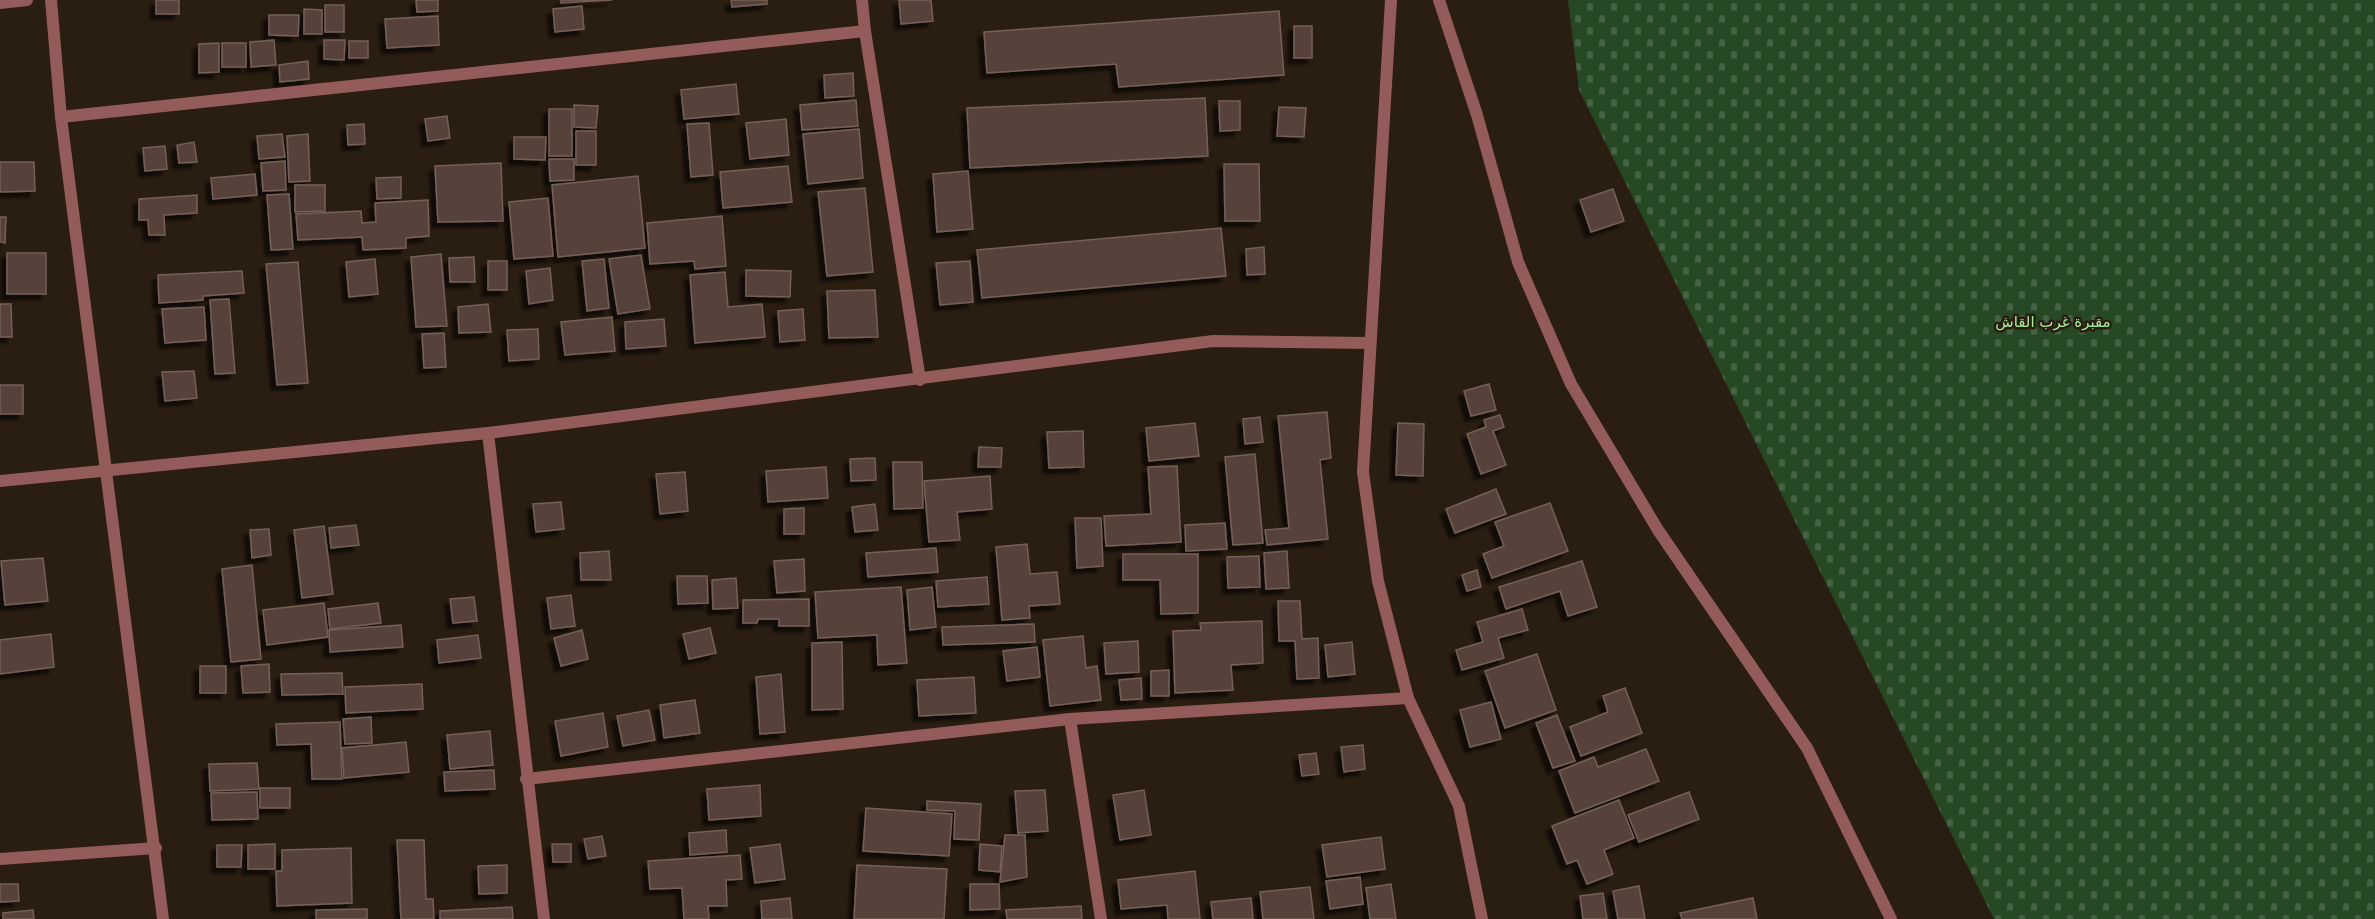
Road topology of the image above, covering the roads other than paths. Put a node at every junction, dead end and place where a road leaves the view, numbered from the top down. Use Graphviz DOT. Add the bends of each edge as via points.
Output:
graph roads {
  1 [pos="27,0"];
  2 [pos="51,0"];
  3 [pos="862,0"];
  4 [pos="1392,0"];
  5 [pos="1439,0"];
  6 [pos="0,3"];
  7 [pos="865,31"];
  8 [pos="61,117"];
  9 [pos="1370,343"];
  10 [pos="920,380"];
  11 [pos="489,433"];
  12 [pos="107,471"];
  13 [pos="0,481"];
  14 [pos="1408,698"];
  15 [pos="1070,719"];
  16 [pos="526,778"];
  17 [pos="156,848"];
  18 [pos="0,859"];
  19 [pos="164,919"];
  20 [pos="544,919"];
  21 [pos="1101,919"];
  22 [pos="1482,919"];
  23 [pos="1891,919"];
  1 -- 6 [label="street"];
  2 -- 8 [label="street"];
  3 -- 7 [label="street"];
  4 -- 9 [label="street"];
  5 -- 23 [label="street" via="1477,115 1518,262 1571,384 1658,530 1807,748"];
  7 -- 8 [label="street"];
  7 -- 10 [label="street"];
  8 -- 12 [label="street"];
  9 -- 10 [label="street" via="1213,341"];
  9 -- 14 [label="street" via="1363,472 1378,581"];
  10 -- 11 [label="street"];
  11 -- 12 [label="street"];
  11 -- 16 [label="street"];
  12 -- 13 [label="street"];
  12 -- 17 [label="street"];
  14 -- 15 [label="street"];
  14 -- 22 [label="street" via="1459,806"];
  15 -- 16 [label="street"];
  15 -- 21 [label="street"];
  16 -- 20 [label="street"];
  17 -- 18 [label="street"];
  17 -- 19 [label="street"];
}
